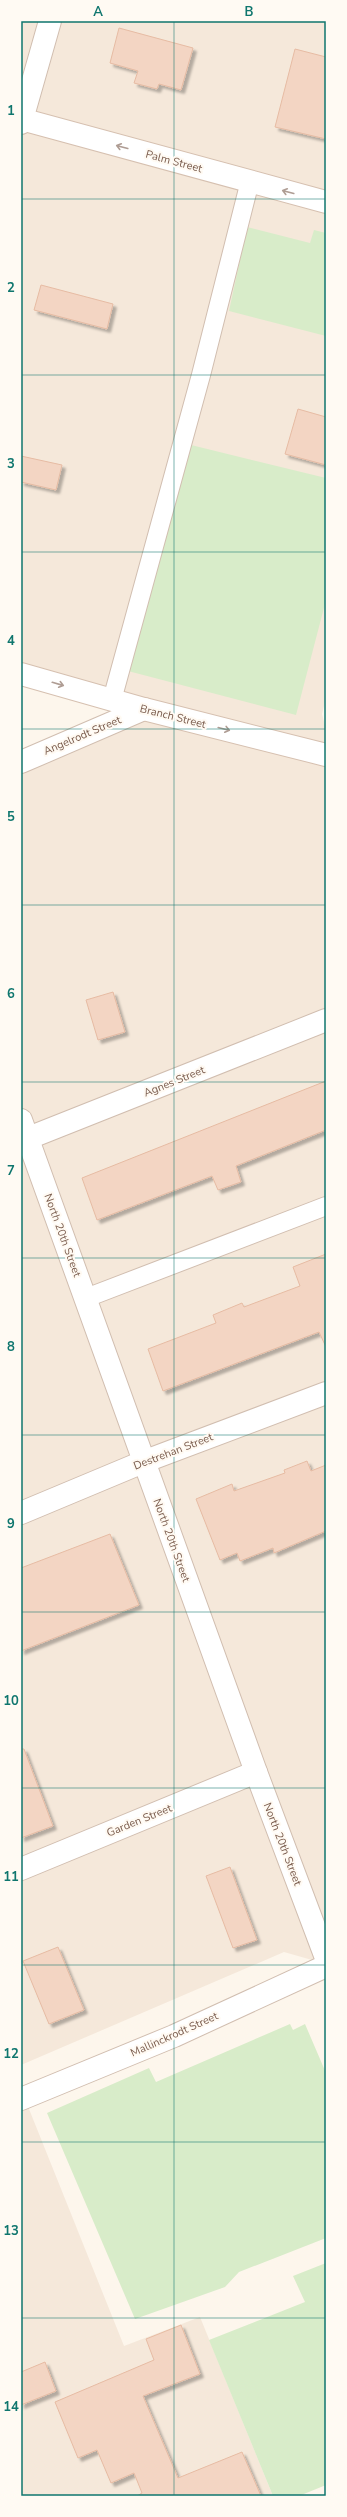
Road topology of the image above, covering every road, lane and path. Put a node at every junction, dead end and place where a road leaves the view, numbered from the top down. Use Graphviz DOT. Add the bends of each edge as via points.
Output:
graph roads {
  1 [pos="50,21"];
  2 [pos="21,120"];
  3 [pos="250,182"];
  4 [pos="326,202"];
  5 [pos="21,674"];
  6 [pos="112,700"];
  7 [pos="144,709"];
  8 [pos="326,755"];
  9 [pos="21,762"];
  10 [pos="326,1020"];
  11 [pos="24,1133"];
  12 [pos="326,1206"];
  13 [pos="86,1298"];
  14 [pos="326,1393"];
  15 [pos="143,1462"];
  16 [pos="21,1513"];
  17 [pos="256,1772"];
  18 [pos="21,1869"];
  19 [pos="326,1958"];
  20 [pos="326,1966"];
  21 [pos="21,2099"];
  1 -- 2 [label="street"];
  3 -- 2 [label="street, Palm Street, one-way"];
  4 -- 3 [label="street, Palm Street, one-way"];
  3 -- 6 [label="lane" via="201,375"];
  5 -- 6 [label="street, Branch Street, one-way"];
  6 -- 7 [label="street, Branch Street"];
  7 -- 8 [label="street, Branch Street, one-way"];
  7 -- 9 [label="street, Angelrodt Street"];
  10 -- 11 [label="street, Agnes Street"];
  11 -- 13 [label="street, North 20th Street"];
  12 -- 13 [label="lane"];
  13 -- 15 [label="street, North 20th Street"];
  14 -- 15 [label="street, Destrehan Street"];
  15 -- 16 [label="street, Destrehan Street"];
  15 -- 17 [label="street, North 20th Street"];
  17 -- 18 [label="street, Garden Street"];
  17 -- 19 [label="street, North 20th Street"];
  20 -- 21 [label="street, Mallinckrodt Street" via="174,2036"];
}
